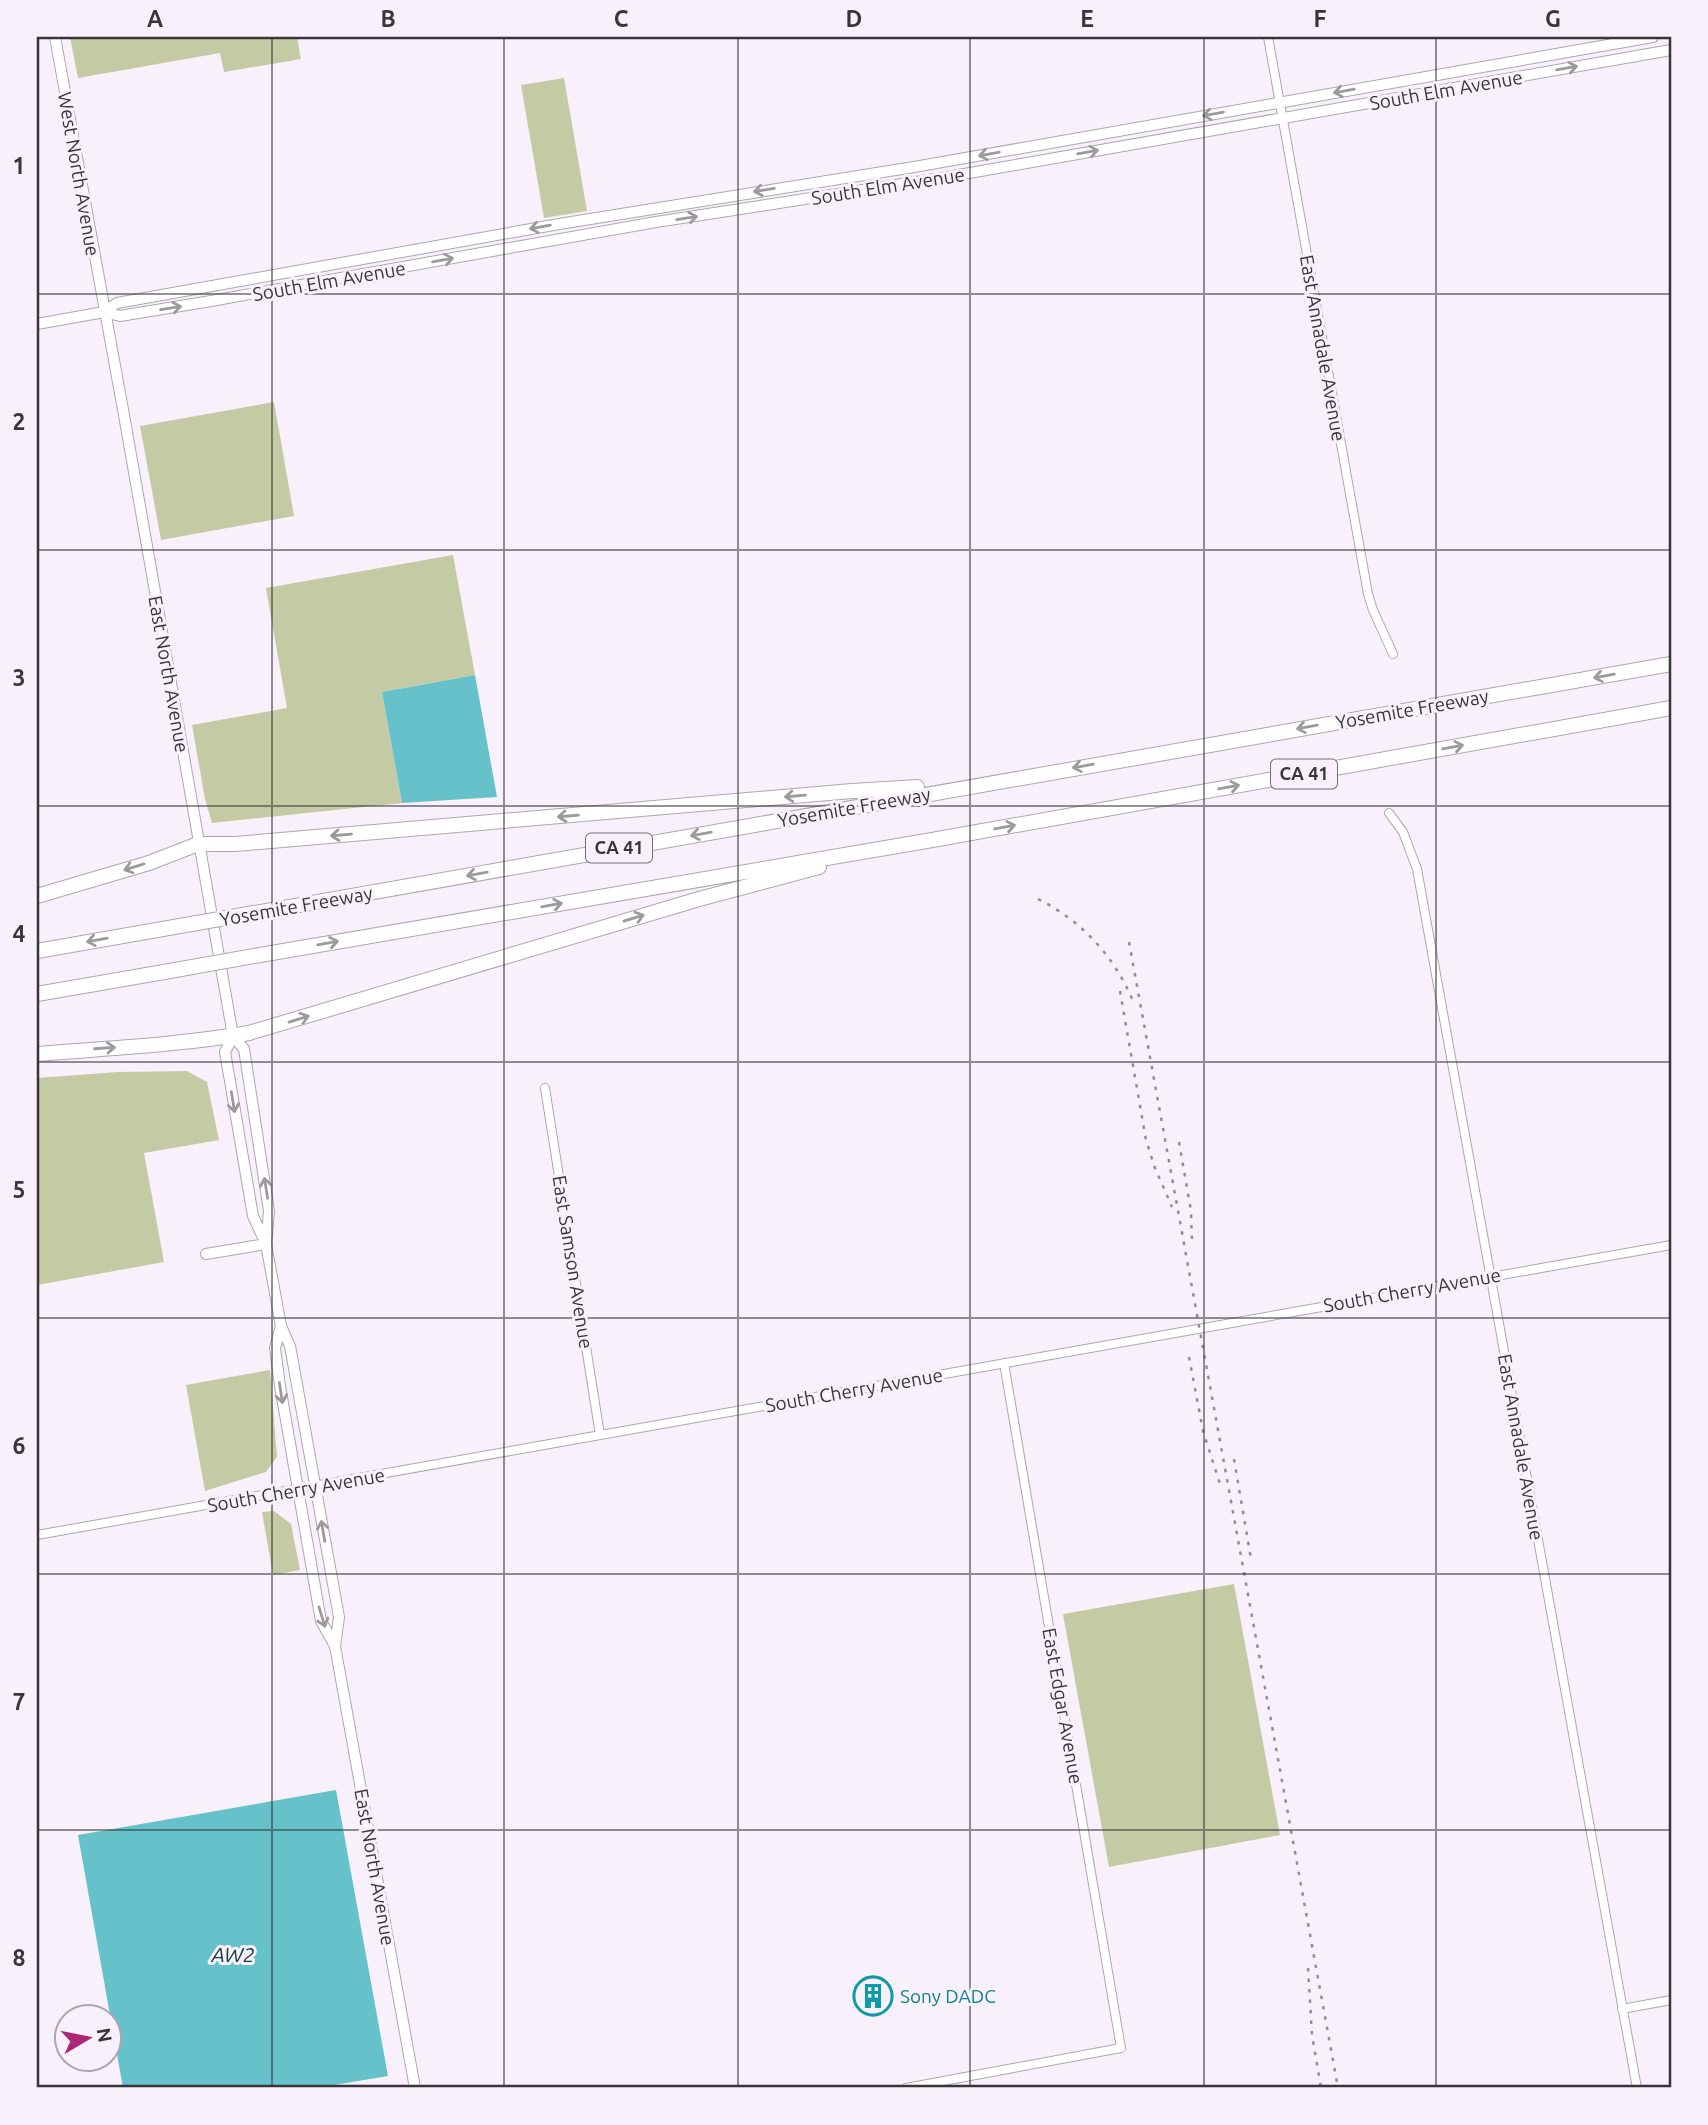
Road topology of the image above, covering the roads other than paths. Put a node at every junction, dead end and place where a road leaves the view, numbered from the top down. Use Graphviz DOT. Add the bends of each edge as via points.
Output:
graph roads {
  1 [pos="55,37"];
  2 [pos="1268,37"];
  3 [pos="1653,37"];
  4 [pos="1671,50"];
  5 [pos="1280,102"];
  6 [pos="1283,118"];
  7 [pos="729,196"];
  8 [pos="731,211"];
  9 [pos="104,312"];
  10 [pos="37,324"];
  11 [pos="1393,654"];
  12 [pos="1671,664"];
  13 [pos="1671,708"];
  14 [pos="985,783"];
  15 [pos="1389,813"];
  16 [pos="938,839"];
  17 [pos="198,844"];
  18 [pos="37,896"];
  19 [pos="37,951"];
  20 [pos="37,995"];
  21 [pos="233,1036"];
  22 [pos="37,1054"];
  23 [pos="545,1088"];
  24 [pos="266,1244"];
  25 [pos="1671,1245"];
  26 [pos="206,1254"];
  27 [pos="1490,1276"];
  28 [pos="281,1326"];
  29 [pos="1004,1363"];
  30 [pos="600,1435"];
  31 [pos="315,1486"];
  32 [pos="297,1489"];
  33 [pos="37,1535"];
  34 [pos="335,1646"];
  35 [pos="1671,2000"];
  36 [pos="1622,2009"];
  37 [pos="415,2088"];
  38 [pos="906,2088"];
  39 [pos="1637,2088"];
  1 -- 9 [label="main road, West North Avenue"];
  2 -- 5 [label="street, East Annadale Avenue"];
  3 -- 5 [label="main road, South Elm Avenue, one-way"];
  6 -- 4 [label="main road, South Elm Avenue, one-way"];
  5 -- 6 [label="street, East Annadale Avenue"];
  5 -- 7 [label="main road, South Elm Avenue, one-way"];
  8 -- 6 [label="main road, South Elm Avenue, one-way"];
  6 -- 11 [label="street, East Annadale Avenue" via="1368,594"];
  7 -- 8 [label="main road"];
  7 -- 9 [label="main road, South Elm Avenue, one-way" via="130,300"];
  9 -- 8 [label="main road, South Elm Avenue, one-way" via="120,316"];
  9 -- 10 [label="main road, South Elm Avenue"];
  9 -- 17 [label="main road, East North Avenue"];
  12 -- 14 [label="highway, Yosemite Freeway / CA 41, one-way"];
  16 -- 13 [label="highway, CA 41, one-way"];
  14 -- 17 [label="highway, one-way"];
  14 -- 19 [label="highway, Yosemite Freeway / CA 41, one-way, bridge"];
  15 -- 27 [label="street, East Annadale Avenue" via="1417,869"];
  20 -- 16 [label="highway, CA 41, one-way, bridge"];
  21 -- 16 [label="highway, one-way" via="699,899"];
  17 -- 18 [label="highway, one-way"];
  17 -- 21 [label="main road, East North Avenue"];
  22 -- 21 [label="highway, one-way"];
  24 -- 21 [label="main road, East North Avenue, one-way" via="270,1211 244,1049"];
  21 -- 24 [label="main road, East North Avenue, one-way" via="225,1052 253,1216"];
  23 -- 30 [label="street, East Samson Avenue"];
  24 -- 26 [label="main road"];
  24 -- 28 [label="main road, East North Avenue"];
  25 -- 27 [label="street, South Cherry Avenue"];
  27 -- 29 [label="street, South Cherry Avenue"];
  27 -- 36 [label="street, East Annadale Avenue"];
  28 -- 31 [label="main road, East North Avenue" via="290,1346"];
  28 -- 32 [label="main road, East North Avenue, one-way" via="275,1348"];
  29 -- 30 [label="street, South Cherry Avenue"];
  29 -- 38 [label="street, East Edgar Avenue" via="1121,2048"];
  30 -- 31 [label="street, South Cherry Avenue"];
  31 -- 32 [label="street, South Cherry Avenue"];
  34 -- 31 [label="main road, East North Avenue, one-way" via="339,1617"];
  32 -- 33 [label="street, South Cherry Avenue"];
  32 -- 34 [label="main road, East North Avenue, one-way" via="321,1621"];
  34 -- 37 [label="main road, East North Avenue"];
  35 -- 36 [label="street"];
  36 -- 39 [label="street, East Annadale Avenue"];
}
